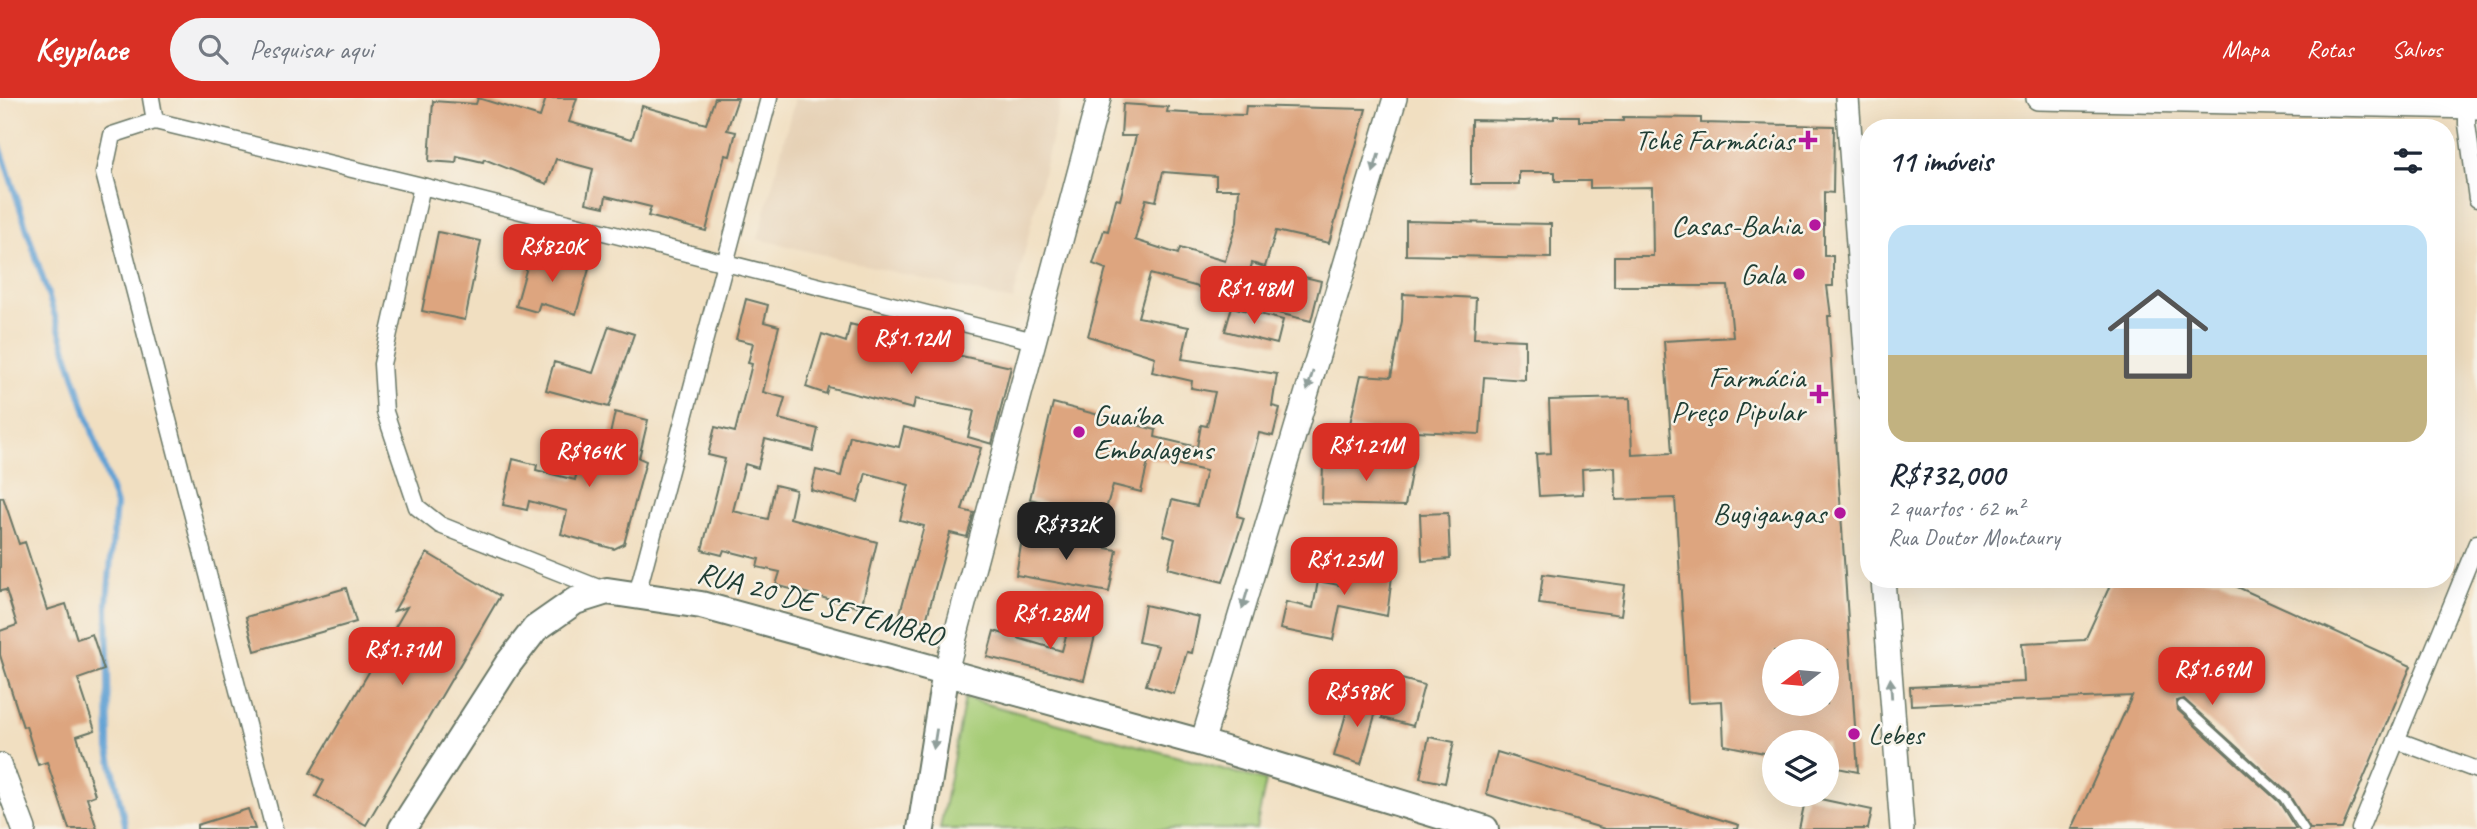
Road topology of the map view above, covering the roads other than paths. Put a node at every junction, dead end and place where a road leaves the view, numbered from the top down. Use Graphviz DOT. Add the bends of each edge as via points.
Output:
graph roads {
  1 [pos="151,98"];
  2 [pos="769,98"];
  3 [pos="1099,98"];
  4 [pos="1395,98"];
  5 [pos="1847,98"];
  6 [pos="2038,98"];
  7 [pos="2471,114"];
  8 [pos="155,121"];
  9 [pos="422,186"];
  10 [pos="2477,198"];
  11 [pos="725,261"];
  12 [pos="1860,271"];
  13 [pos="1034,341"];
  14 [pos="2477,543"];
  15 [pos="1884,588"];
  16 [pos="607,592"];
  17 [pos="637,594"];
  18 [pos="946,671"];
  19 [pos="2182,705"];
  20 [pos="2396,740"];
  21 [pos="1202,743"];
  22 [pos="0,765"];
  23 [pos="2477,770"];
  24 [pos="24,829"];
  25 [pos="274,829"];
  26 [pos="402,829"];
  27 [pos="921,829"];
  28 [pos="1485,829"];
  29 [pos="1902,829"];
  30 [pos="2304,829"];
  31 [pos="2361,829"];
  1 -- 8 [label="street"];
  2 -- 11 [label="street"];
  3 -- 13 [label="street"];
  4 -- 21 [label="street, one-way"];
  5 -- 12 [label="street"];
  6 -- 7 [label="street"];
  7 -- 10 [label="street"];
  8 -- 9 [label="street"];
  8 -- 25 [label="street" via="111,135 104,173"];
  9 -- 11 [label="street"];
  9 -- 16 [label="street" via="382,364 385,412 417,507 440,525"];
  11 -- 13 [label="street"];
  11 -- 17 [label="street"];
  13 -- 18 [label="street"];
  14 -- 20 [label="street"];
  29 -- 15 [label="street, one-way"];
  16 -- 17 [label="main road, RUA 20 DE SETEMBRO"];
  16 -- 26 [label="main road, RUA 20 DE SETEMBRO" via="575,601 535,629"];
  17 -- 18 [label="main road, RUA 20 DE SETEMBRO" via="701,605"];
  18 -- 21 [label="main road, RUA 20 DE SETEMBRO"];
  18 -- 27 [label="main road, one-way"];
  19 -- 30 [label="lane" via="2284,798"];
  20 -- 23 [label="street"];
  20 -- 31 [label="street"];
  21 -- 28 [label="main road, RUA 20 DE SETEMBRO"];
  22 -- 24 [label="street"];
}
